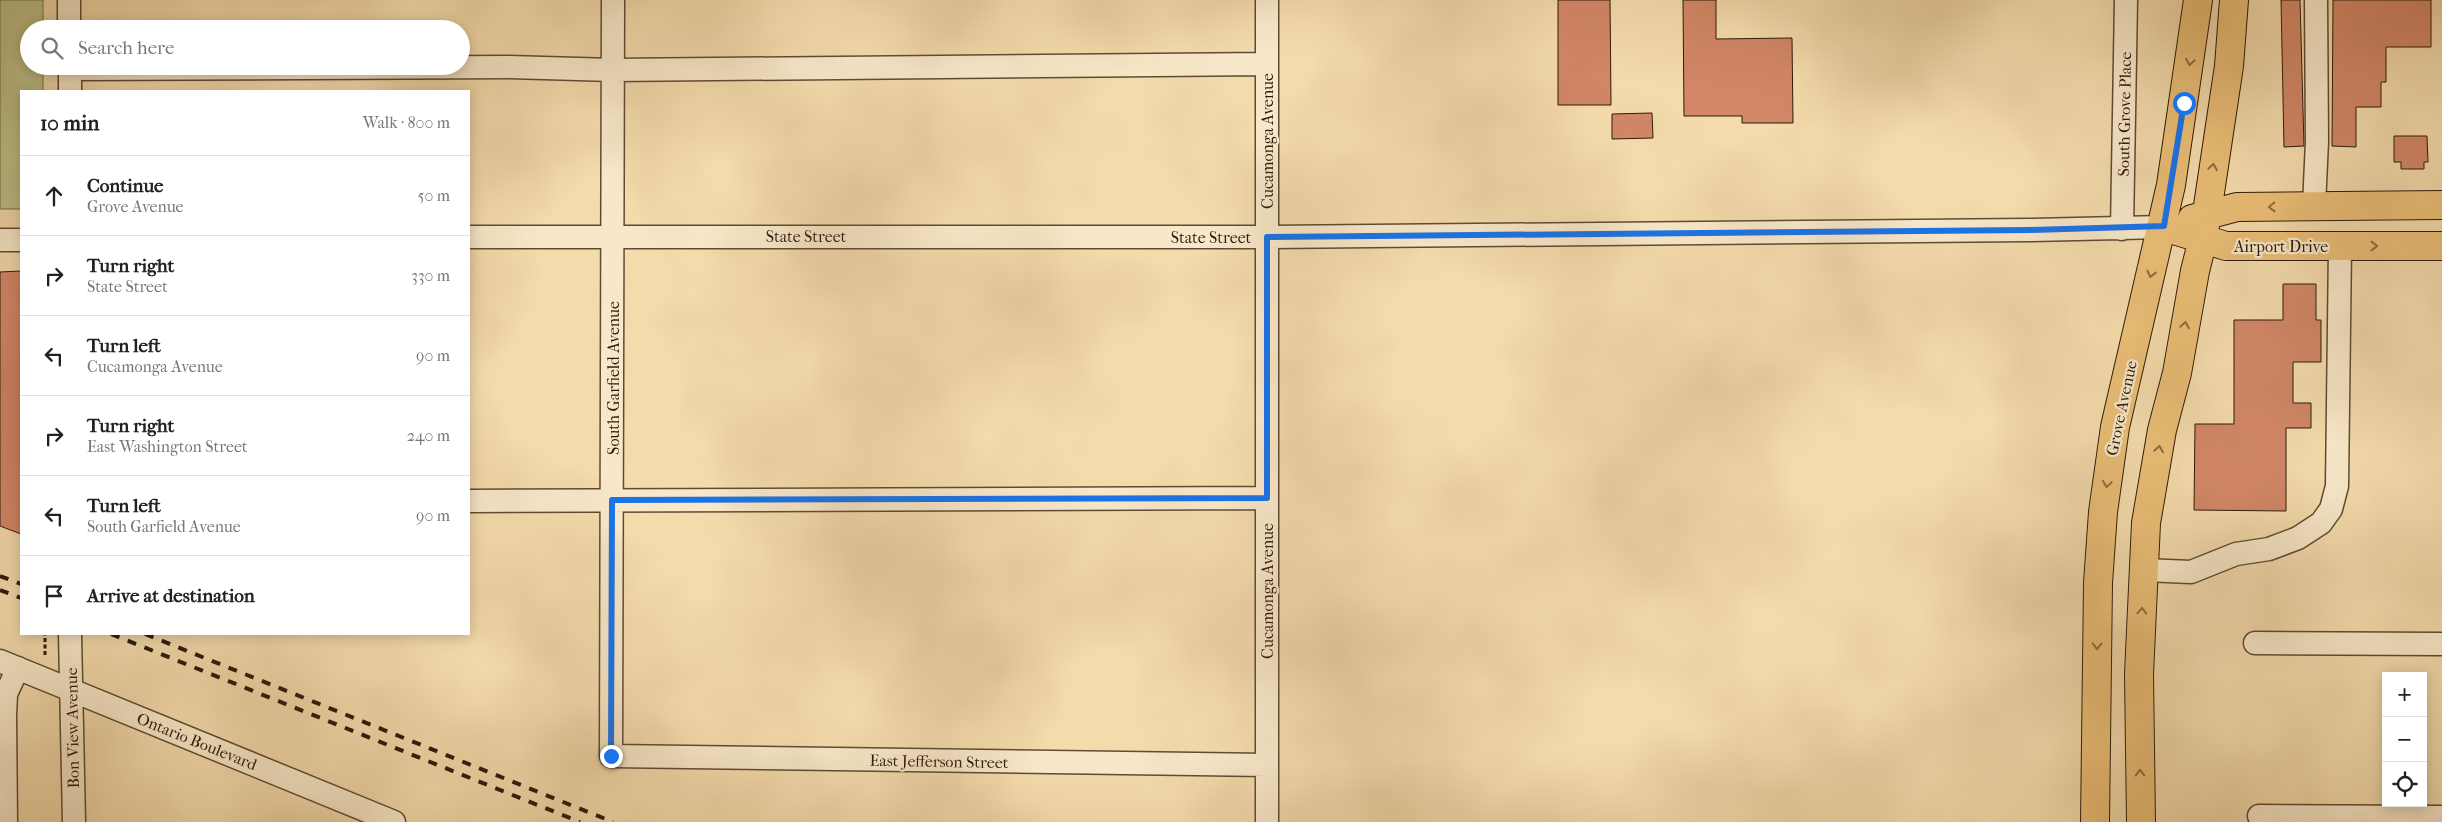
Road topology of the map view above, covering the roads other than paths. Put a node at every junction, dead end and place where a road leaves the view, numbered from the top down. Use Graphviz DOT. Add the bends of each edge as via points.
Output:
graph roads {
  1 [pos="68,0"];
  2 [pos="613,0"];
  3 [pos="1267,0"];
  4 [pos="2126,0"];
  5 [pos="2198,0"];
  6 [pos="2234,0"];
  7 [pos="2316,0"];
  8 [pos="69,20"];
  9 [pos="1267,64"];
  10 [pos="470,68"];
  11 [pos="613,70"];
  12 [pos="119,75"];
  13 [pos="70,76"];
  14 [pos="2442,205"];
  15 [pos="2314,206"];
  16 [pos="2164,226"];
  17 [pos="2205,227"];
  18 [pos="2122,229"];
  19 [pos="614,236"];
  20 [pos="470,237"];
  21 [pos="1267,237"];
  22 [pos="0,240"];
  23 [pos="20,240"];
  24 [pos="2340,246"];
  25 [pos="2442,246"];
  26 [pos="1267,498"];
  27 [pos="612,500"];
  28 [pos="470,501"];
  29 [pos="2144,570"];
  30 [pos="70,635"];
  31 [pos="2255,643"];
  32 [pos="2442,644"];
  33 [pos="9,664"];
  34 [pos="72,690"];
  35 [pos="611,756"];
  36 [pos="1267,765"];
  37 [pos="2259,816"];
  38 [pos="2442,817"];
  39 [pos="6,822"];
  40 [pos="74,822"];
  41 [pos="394,822"];
  42 [pos="1267,822"];
  43 [pos="2095,822"];
  44 [pos="2141,822"];
  1 -- 8 [label="street"];
  2 -- 11 [label="street, South Garfield Avenue"];
  3 -- 9 [label="street, Cucamonga Avenue"];
  4 -- 18 [label="street, South Grove Place"];
  5 -- 16 [label="main road, Grove Avenue, one-way"];
  17 -- 6 [label="main road, one-way" via="2229,66"];
  7 -- 15 [label="street"];
  9 -- 11 [label="street"];
  9 -- 21 [label="street, Cucamonga Avenue"];
  10 -- 11 [label="street"];
  11 -- 19 [label="street, South Garfield Avenue"];
  12 -- 13 [label="street"];
  14 -- 15 [label="main road"];
  15 -- 17 [label="main road, one-way" via="2237,207"];
  16 -- 17 [label="main road, Airport Drive"];
  16 -- 18 [label="street, State Street"];
  16 -- 43 [label="main road, Grove Avenue, one-way" via="2115,426 2103,512 2098,583"];
  17 -- 24 [label="main road, Airport Drive" via="2226,246"];
  29 -- 17 [label="main road, one-way" via="2146,523 2162,430 2177,373"];
  18 -- 21 [label="street, State Street"];
  19 -- 20 [label="street, State Street"];
  19 -- 21 [label="street, State Street"];
  19 -- 27 [label="street, South Garfield Avenue"];
  21 -- 26 [label="street, Cucamonga Avenue"];
  22 -- 23 [label="street"];
  24 -- 25 [label="main road, Airport Drive, one-way"];
  24 -- 29 [label="street" via="2337,486 2331,509 2321,524 2269,549 2236,554 2191,572"];
  26 -- 27 [label="street"];
  26 -- 36 [label="street, Cucamonga Avenue"];
  27 -- 28 [label="street"];
  27 -- 35 [label="street, South Garfield Avenue"];
  44 -- 29 [label="main road, one-way" via="2139,674"];
  30 -- 34 [label="street, Bon View Avenue"];
  31 -- 32 [label="street"];
  33 -- 34 [label="street, Ontario Boulevard"];
  33 -- 39 [label="street" via="4,716"];
  34 -- 40 [label="street, Bon View Avenue"];
  34 -- 41 [label="street, Ontario Boulevard"];
  35 -- 36 [label="street, East Jefferson Street"];
  36 -- 42 [label="street, Cucamonga Avenue"];
  37 -- 38 [label="street"];
}
